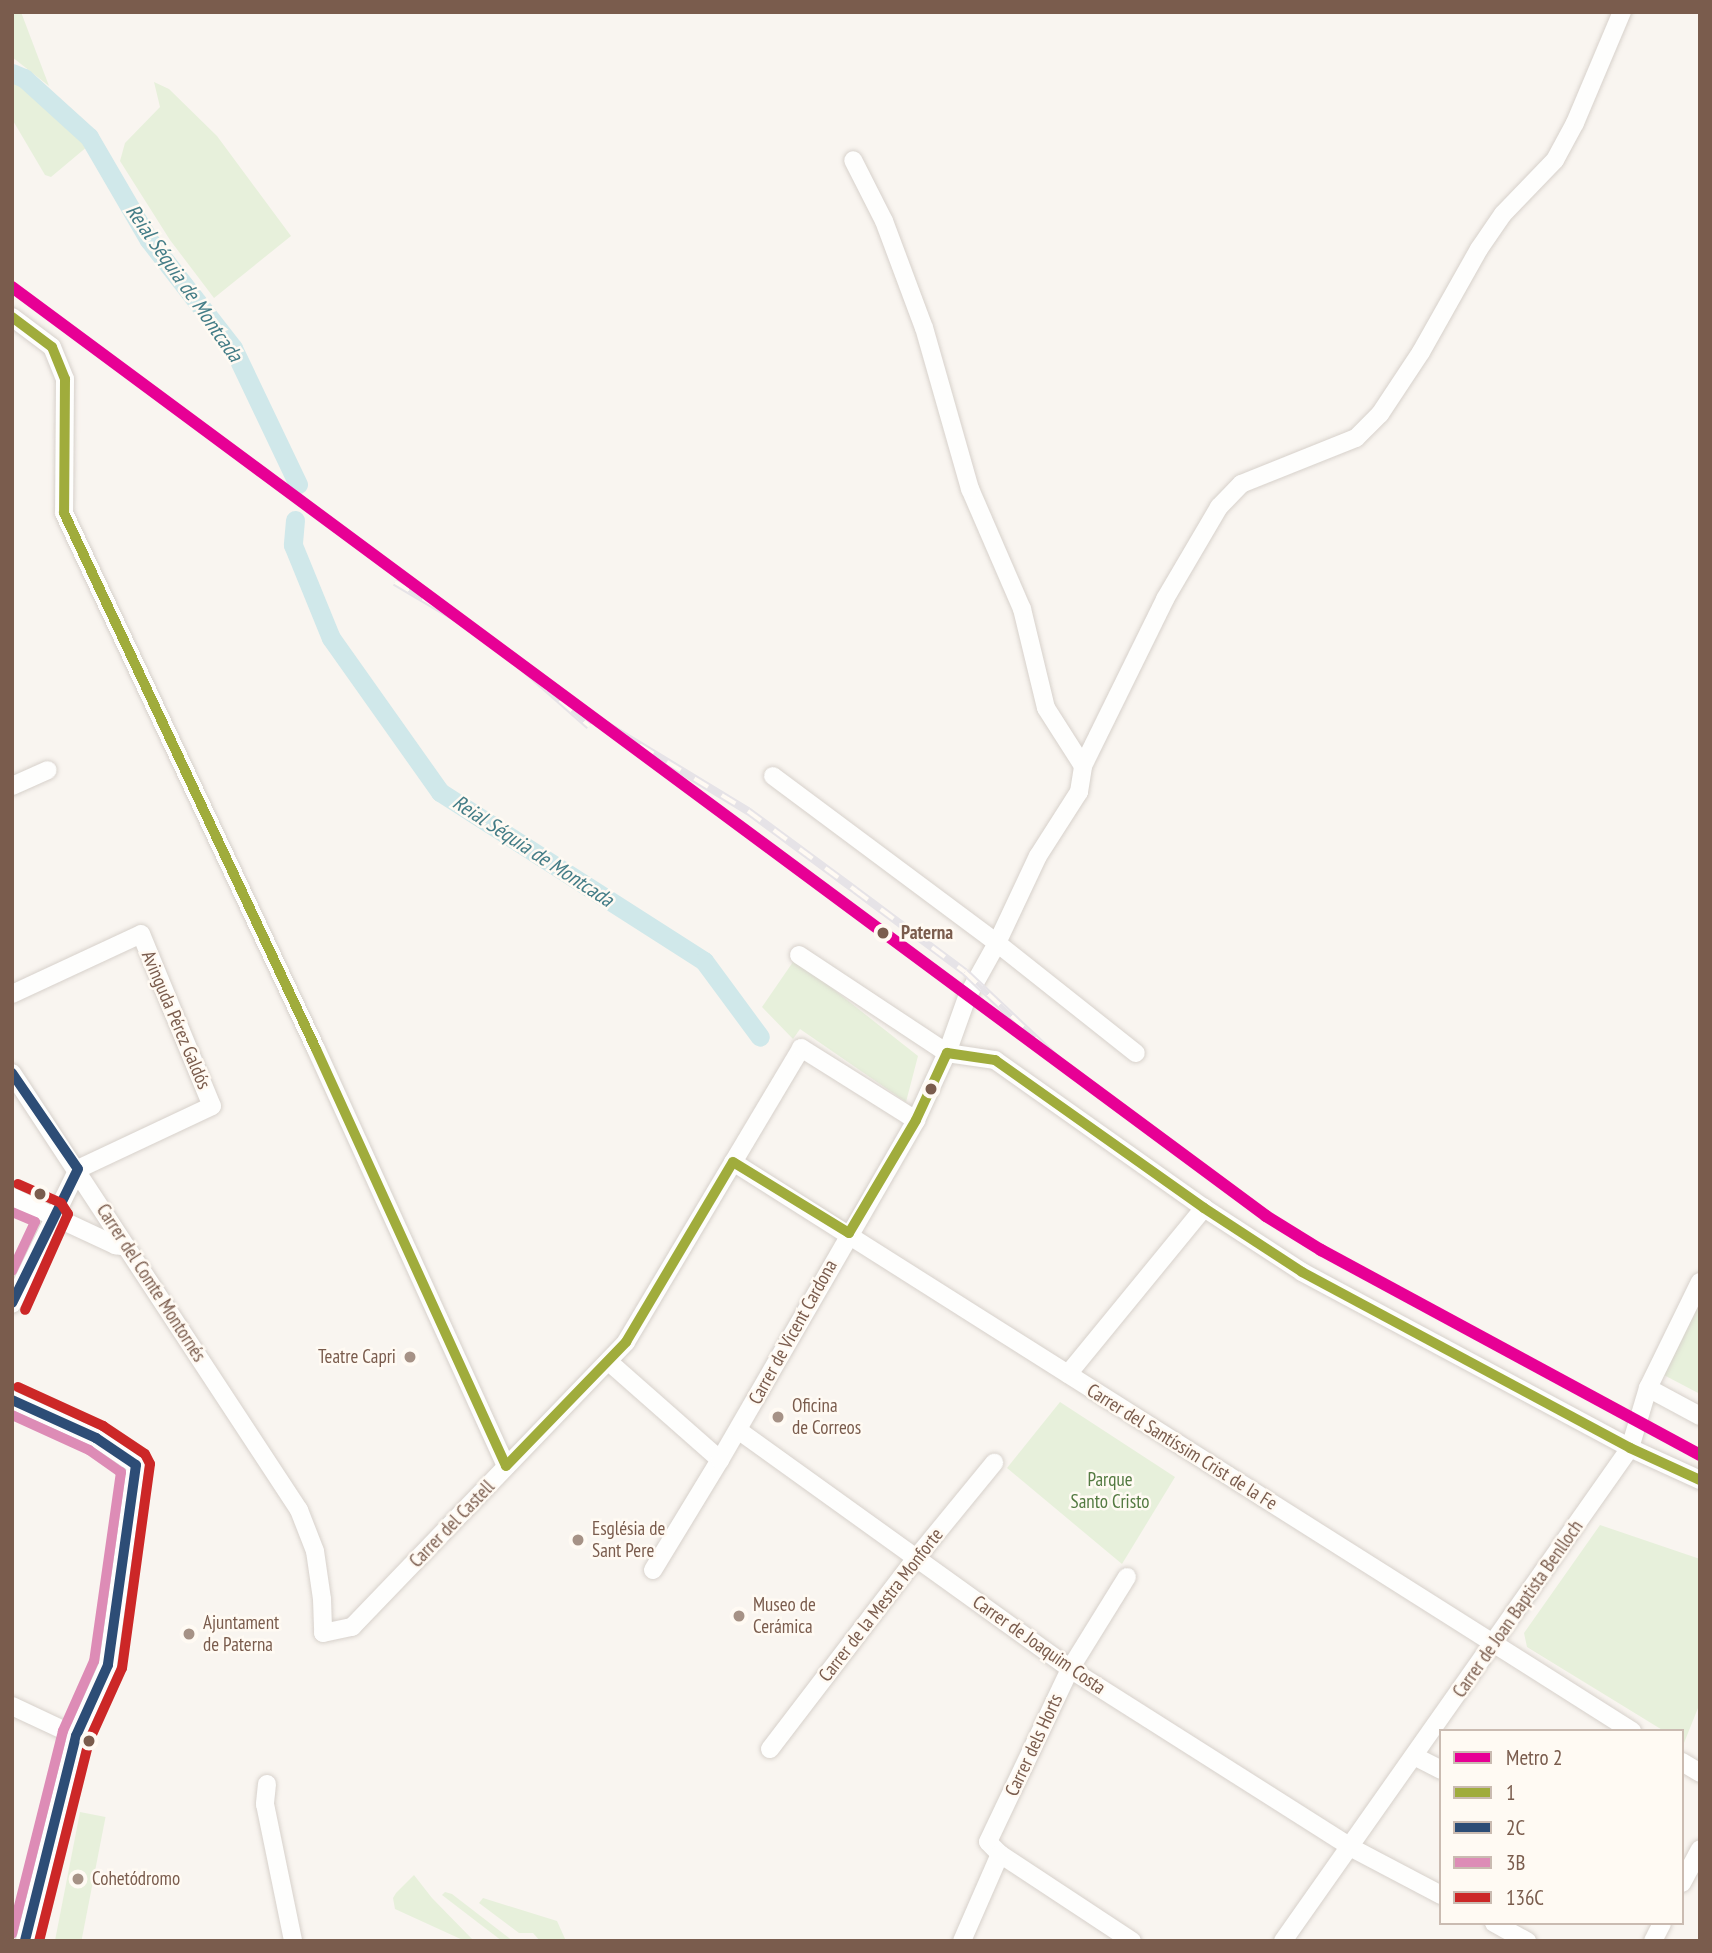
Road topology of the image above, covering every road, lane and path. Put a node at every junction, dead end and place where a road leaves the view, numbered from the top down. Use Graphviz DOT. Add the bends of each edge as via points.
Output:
graph roads {
  1 [pos="1622,12"];
  2 [pos="853,160"];
  3 [pos="12,317"];
  4 [pos="1083,766"];
  5 [pos="48,770"];
  6 [pos="773,776"];
  7 [pos="12,786"];
  8 [pos="998,943"];
  9 [pos="799,955"];
  10 [pos="12,994"];
  11 [pos="947,1053"];
  12 [pos="1136,1053"];
  13 [pos="12,1073"];
  14 [pos="916,1121"];
  15 [pos="733,1162"];
  16 [pos="78,1169"];
  17 [pos="12,1197"];
  18 [pos="1204,1208"];
  19 [pos="54,1215"];
  20 [pos="849,1233"];
  21 [pos="127,1247"];
  22 [pos="1700,1282"];
  23 [pos="12,1304"];
  24 [pos="609,1362"];
  25 [pos="1068,1374"];
  26 [pos="1648,1388"];
  27 [pos="12,1400"];
  28 [pos="1700,1416"];
  29 [pos="738,1430"];
  30 [pos="1630,1448"];
  31 [pos="720,1460"];
  32 [pos="994,1463"];
  33 [pos="506,1466"];
  34 [pos="1700,1480"];
  35 [pos="917,1557"];
  36 [pos="653,1570"];
  37 [pos="1127,1577"];
  38 [pos="323,1633"];
  39 [pos="1493,1643"];
  40 [pos="1070,1669"];
  41 [pos="12,1706"];
  42 [pos="1629,1729"];
  43 [pos="76,1736"];
  44 [pos="770,1749"];
  45 [pos="1414,1756"];
  46 [pos="1684,1763"];
  47 [pos="1439,1769"];
  48 [pos="1700,1773"];
  49 [pos="267,1784"];
  50 [pos="1350,1847"];
  51 [pos="994,1848"];
  52 [pos="1700,1849"];
  53 [pos="1684,1879"];
  54 [pos="1439,1894"];
  55 [pos="1498,1925"];
  56 [pos="1661,1925"];
  57 [pos="25,1941"];
  58 [pos="293,1941"];
  59 [pos="962,1941"];
  60 [pos="1132,1941"];
  61 [pos="1283,1941"];
  62 [pos="1527,1941"];
  63 [pos="1653,1941"];
  1 -- 4 [label="street, Carrer de Vicent Cardona" via="1555,160 1503,214 1380,414 1356,439 1241,484 1219,507 1165,599"];
  2 -- 4 [label="street" via="884,221 924,328 971,489 1021,609 1046,708"];
  3 -- 33 [label="street" via="52,347 65,379 64,513"];
  4 -- 8 [label="street, Carrer de Vicent Cardona" via="1079,792 1038,856"];
  5 -- 7 [label="street"];
  6 -- 8 [label="street"];
  8 -- 11 [label="street, Carrer de Vicent Cardona" via="967,997"];
  8 -- 12 [label="street"];
  9 -- 11 [label="street"];
  10 -- 16 [label="street, Avinguda Pérez Galdós" via="141,934 212,1106"];
  11 -- 14 [label="street, Carrer de Vicent Cardona"];
  11 -- 18 [label="street" via="995,1060"];
  13 -- 16 [label="street, Carrer del Comte Montornés"];
  14 -- 15 [label="street, Carrer del Castell" via="801,1048"];
  14 -- 20 [label="street, Carrer de Vicent Cardona"];
  15 -- 20 [label="street, Carrer del Santíssim Crist de la Fe"];
  15 -- 24 [label="street, Carrer del Castell" via="626,1342"];
  16 -- 19 [label="street"];
  16 -- 21 [label="street, Carrer del Comte Montornés"];
  17 -- 19 [label="street"];
  18 -- 25 [label="street"];
  18 -- 30 [label="street" via="1302,1272"];
  19 -- 21 [label="street"];
  19 -- 23 [label="street"];
  20 -- 25 [label="street, Carrer del Santíssim Crist de la Fe"];
  20 -- 29 [label="street, Carrer de Vicent Cardona"];
  21 -- 38 [label="street, Carrer del Comte Montornés" via="299,1510 315,1551"];
  22 -- 26 [label="street, Carrer de Joan Baptista Benlloch"];
  24 -- 31 [label="street"];
  24 -- 33 [label="street, Carrer del Castell"];
  25 -- 39 [label="street, Carrer del Santíssim Crist de la Fe"];
  26 -- 28 [label="street"];
  26 -- 30 [label="street, Carrer de Joan Baptista Benlloch"];
  27 -- 43 [label="street" via="96,1438 136,1465 108,1665"];
  29 -- 31 [label="street, Carrer de Vicent Cardona"];
  29 -- 35 [label="street, Carrer de Joaquim Costa"];
  30 -- 34 [label="street"];
  30 -- 39 [label="street, Carrer de Joan Baptista Benlloch"];
  31 -- 36 [label="street, Carrer de Vicent Cardona"];
  32 -- 35 [label="street, Carrer de la Mestra Monforte"];
  33 -- 38 [label="street, Carrer del Castell" via="352,1627"];
  35 -- 40 [label="street, Carrer de Joaquim Costa"];
  35 -- 44 [label="street, Carrer de la Mestra Monforte"];
  37 -- 40 [label="street, Carrer dels Horts"];
  39 -- 42 [label="street, Carrer del Santíssim Crist de la Fe"];
  39 -- 45 [label="street, Carrer de Joan Baptista Benlloch"];
  40 -- 50 [label="street, Carrer de Joaquim Costa"];
  40 -- 51 [label="street, Carrer dels Horts"];
  41 -- 43 [label="street"];
  43 -- 57 [label="street"];
  45 -- 47 [label="street"];
  45 -- 50 [label="street, Carrer de Joan Baptista Benlloch"];
  46 -- 48 [label="street"];
  49 -- 58 [label="street" via="265,1804"];
  50 -- 54 [label="street, Carrer de Joaquim Costa"];
  50 -- 61 [label="street, Carrer de Joan Baptista Benlloch"];
  51 -- 59 [label="street, Carrer dels Horts"];
  51 -- 60 [label="street"];
  52 -- 53 [label="street"];
  55 -- 62 [label="street"];
  56 -- 63 [label="street"];
}
